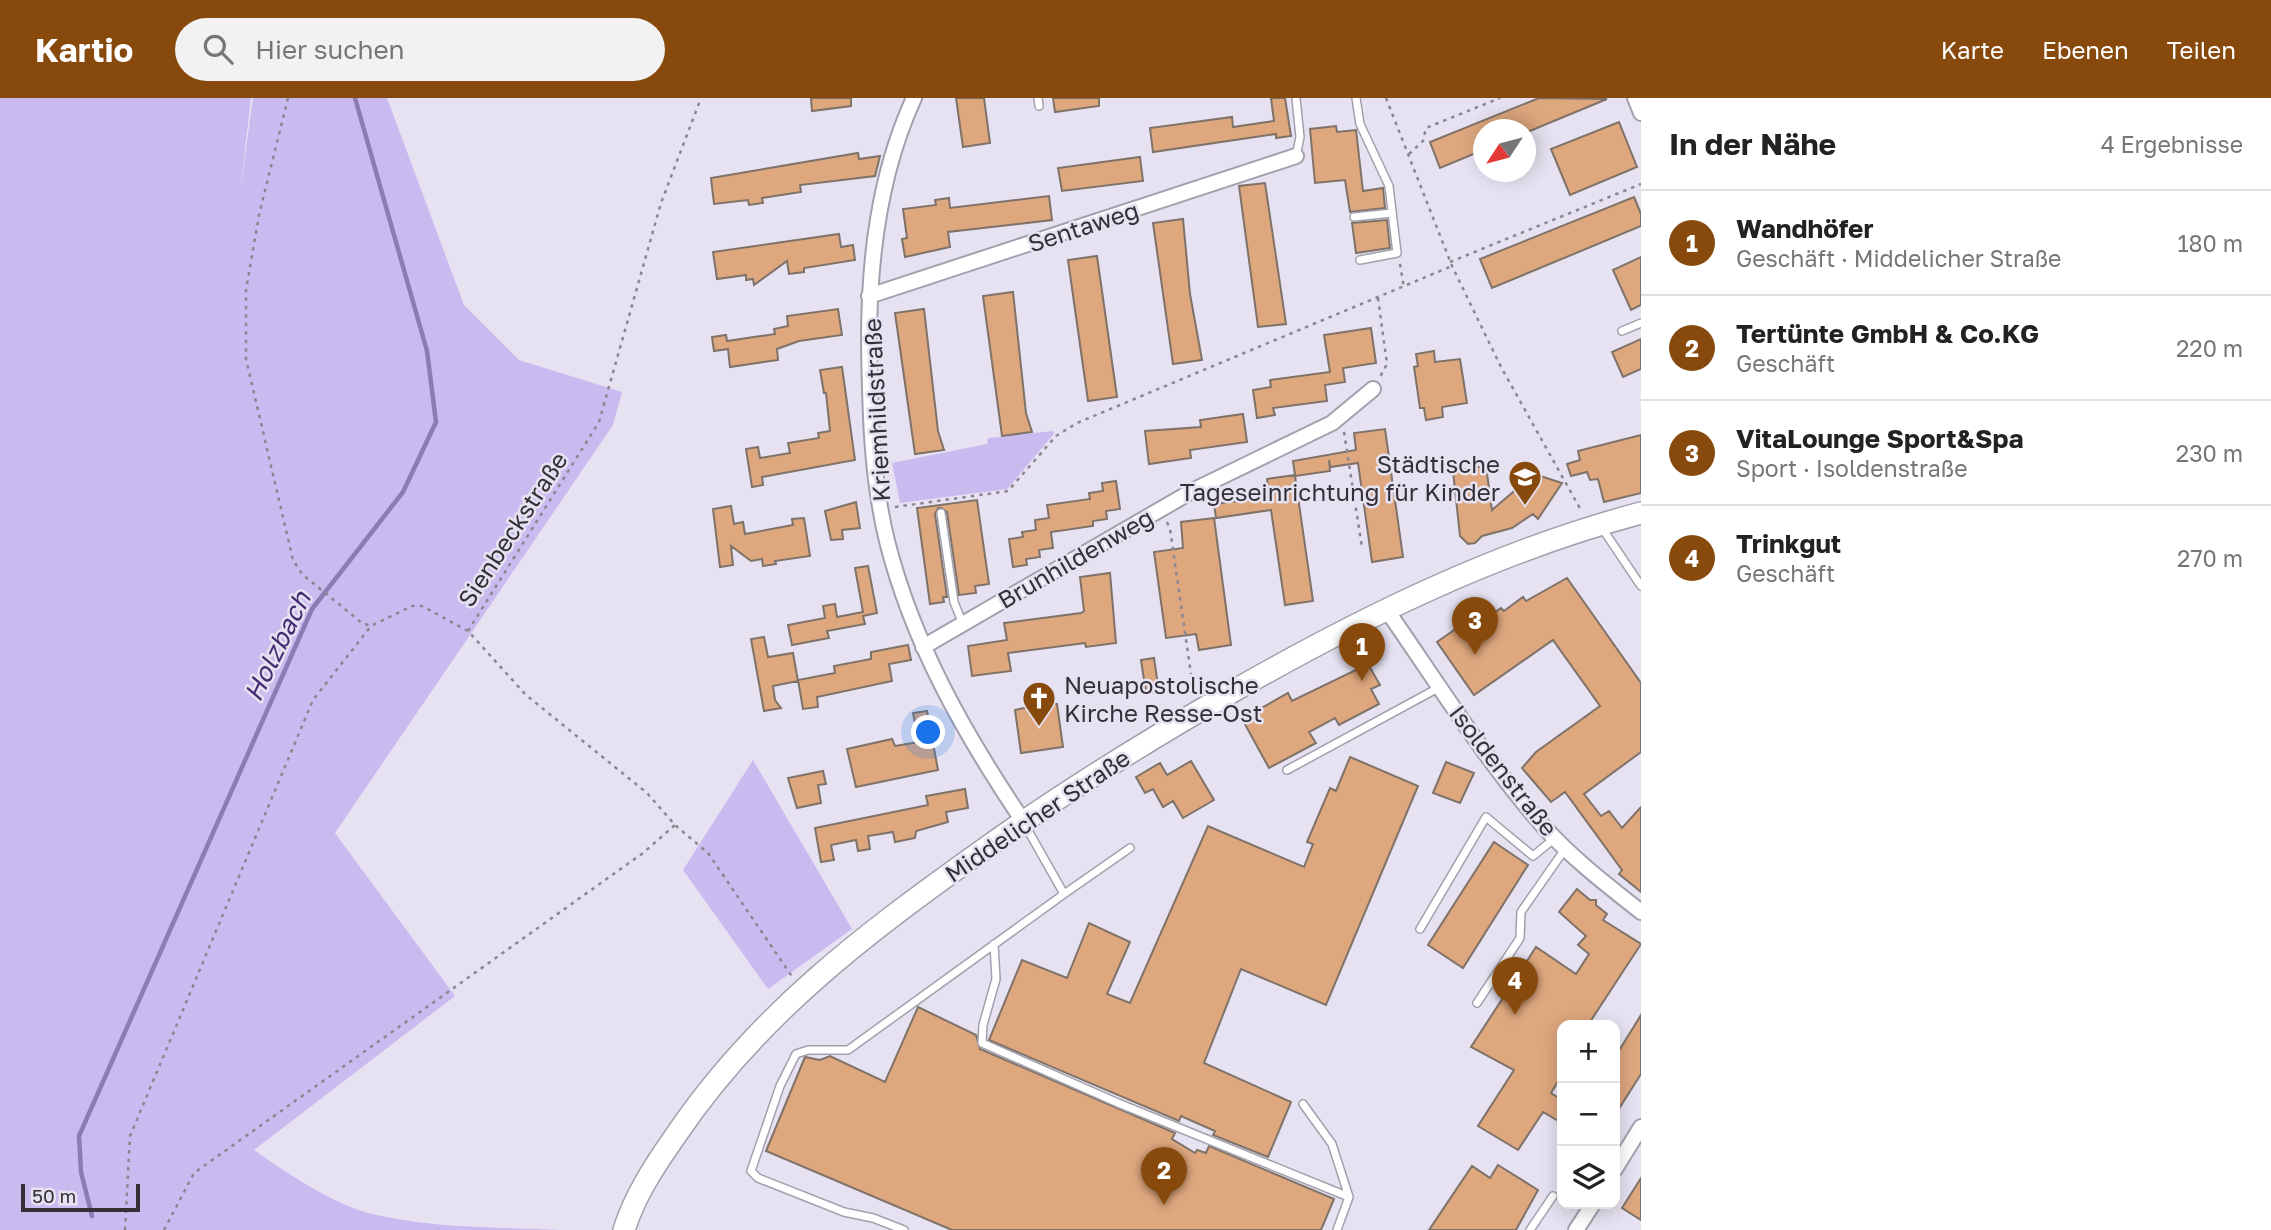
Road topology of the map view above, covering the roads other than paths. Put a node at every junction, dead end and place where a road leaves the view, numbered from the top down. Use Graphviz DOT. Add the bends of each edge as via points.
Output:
graph roads {
  1 [pos="914,98"];
  2 [pos="1296,98"];
  3 [pos="1356,98"];
  4 [pos="1634,98"];
  5 [pos="1641,113"];
  6 [pos="1296,156"];
  7 [pos="1392,213"];
  8 [pos="1354,217"];
  9 [pos="1360,260"];
  10 [pos="869,296"];
  11 [pos="1641,323"];
  12 [pos="1622,331"];
  13 [pos="1373,388"];
  14 [pos="941,513"];
  15 [pos="1641,513"];
  16 [pos="1599,524"];
  17 [pos="1641,586"];
  18 [pos="1386,609"];
  19 [pos="962,622"];
  20 [pos="923,646"];
  21 [pos="1440,687"];
  22 [pos="1287,769"];
  23 [pos="1023,821"];
  24 [pos="1561,843"];
  25 [pos="1130,848"];
  26 [pos="1064,894"];
  27 [pos="1641,912"];
  28 [pos="1420,929"];
  29 [pos="994,944"];
  30 [pos="1477,1003"];
  31 [pos="1303,1104"];
  32 [pos="1641,1127"];
  33 [pos="1620,1161"];
  34 [pos="1553,1196"];
  35 [pos="1349,1197"];
  36 [pos="1590,1209"];
  37 [pos="624,1230"];
  38 [pos="904,1230"];
  39 [pos="1337,1230"];
  40 [pos="1530,1230"];
  41 [pos="1576,1230"];
  1 -- 10 [label="street, Kriemhildstraße" via="892,152"];
  2 -- 6 [label="lane" via="1300,137"];
  3 -- 7 [label="lane" via="1360,124 1389,186"];
  4 -- 5 [label="street"];
  6 -- 10 [label="street, Sentaweg"];
  7 -- 8 [label="lane"];
  7 -- 9 [label="lane" via="1397,253"];
  10 -- 20 [label="street, Kriemhildstraße" via="870,390 881,509 900,583"];
  11 -- 12 [label="lane"];
  13 -- 19 [label="street, Brunhildenweg" via="1332,423 1194,490"];
  14 -- 19 [label="lane" via="954,602"];
  15 -- 16 [label="street, Middelicher Straße"];
  16 -- 17 [label="lane"];
  16 -- 18 [label="street, Middelicher Straße" via="1481,566"];
  18 -- 21 [label="street, Isoldenstraße"];
  18 -- 23 [label="street, Middelicher Straße" via="1132,749"];
  19 -- 20 [label="street, Brunhildenweg"];
  20 -- 23 [label="street, Kriemhildstraße" via="963,728"];
  21 -- 22 [label="lane"];
  21 -- 24 [label="street, Isoldenstraße" via="1506,782"];
  23 -- 26 [label="lane"];
  23 -- 37 [label="street, Middelicher Straße" via="800,989 749,1041 702,1096 653,1169"];
  24 -- 27 [label="street, Isoldenstraße"];
  24 -- 28 [label="lane" via="1533,856 1486,817"];
  24 -- 30 [label="lane" via="1521,912 1520,937"];
  25 -- 26 [label="lane"];
  26 -- 29 [label="lane"];
  29 -- 35 [label="lane" via="996,979 982,1043"];
  29 -- 38 [label="lane" via="848,1050 796,1054 751,1171 758,1178 844,1212"];
  31 -- 35 [label="lane" via="1332,1144"];
  32 -- 33 [label="street"];
  34 -- 40 [label="lane"];
  35 -- 39 [label="lane"];
  36 -- 41 [label="street"];
}
